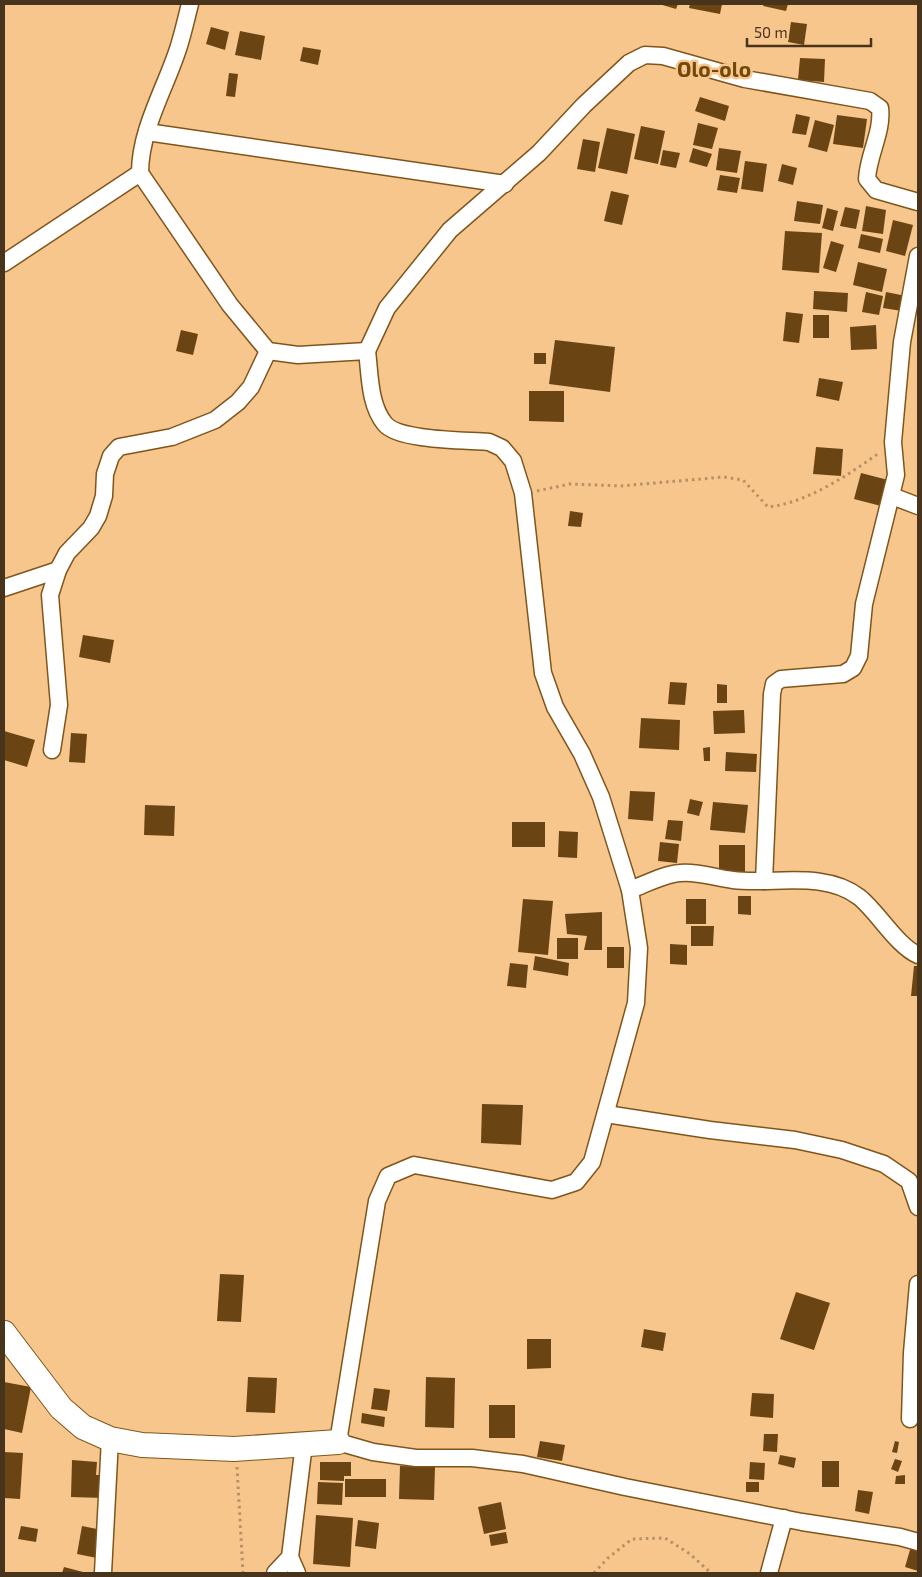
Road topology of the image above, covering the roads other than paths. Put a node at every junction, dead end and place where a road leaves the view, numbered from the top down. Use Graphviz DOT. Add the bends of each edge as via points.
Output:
graph roads {
  1 [pos="190,4"];
  2 [pos="147,132"];
  3 [pos="140,173"];
  4 [pos="505,184"];
  5 [pos="918,202"];
  6 [pos="918,256"];
  7 [pos="4,263"];
  8 [pos="268,351"];
  9 [pos="366,351"];
  10 [pos="892,496"];
  11 [pos="918,506"];
  12 [pos="58,570"];
  13 [pos="4,588"];
  14 [pos="52,750"];
  15 [pos="764,881"];
  16 [pos="630,890"];
  17 [pos="918,955"];
  18 [pos="606,1114"];
  19 [pos="918,1207"];
  20 [pos="918,1284"];
  21 [pos="4,1333"];
  22 [pos="910,1419"];
  23 [pos="110,1439"];
  24 [pos="338,1442"];
  25 [pos="304,1444"];
  26 [pos="784,1518"];
  27 [pos="918,1542"];
  28 [pos="290,1558"];
  29 [pos="103,1573"];
  30 [pos="275,1573"];
  31 [pos="298,1573"];
  32 [pos="769,1573"];
  1 -- 2 [label="street" via="178,48"];
  2 -- 3 [label="street" via="140,157"];
  2 -- 4 [label="street"];
  3 -- 7 [label="street"];
  3 -- 8 [label="street" via="230,305"];
  4 -- 5 [label="street" via="629,63 645,55 663,56 745,79 870,101 880,108 881,118 867,179 876,190"];
  4 -- 9 [label="street" via="450,230 387,308"];
  6 -- 10 [label="street" via="902,342 894,442 896,475"];
  8 -- 9 [label="street" via="298,355"];
  8 -- 12 [label="street" via="251,387 215,420 172,437 119,446 111,456 105,474 104,496 98,516"];
  9 -- 16 [label="street" via="373,398 386,426 400,434 489,442 502,448 513,461 523,493 543,673 555,707 602,798"];
  10 -- 11 [label="street"];
  10 -- 15 [label="street" via="864,604 859,656 853,668 843,674 781,679 774,684"];
  12 -- 13 [label="street"];
  12 -- 14 [label="street" via="50,595 59,705"];
  15 -- 16 [label="street" via="679,873"];
  15 -- 17 [label="street" via="807,881 844,888 859,897"];
  16 -- 18 [label="street" via="638,948 636,1004"];
  18 -- 19 [label="street" via="795,1140 842,1150 884,1164 909,1181"];
  18 -- 24 [label="street" via="592,1162 576,1182 552,1190 414,1165 388,1176 377,1201"];
  20 -- 22 [label="street"];
  21 -- 23 [label="street" via="61,1408 83,1427"];
  23 -- 25 [label="street" via="142,1445 234,1449"];
  23 -- 29 [label="street"];
  24 -- 25 [label="street"];
  24 -- 26 [label="street" via="373,1452 416,1458 472,1458 523,1464"];
  25 -- 28 [label="street"];
  26 -- 27 [label="street"];
  26 -- 32 [label="street"];
  28 -- 30 [label="street"];
  28 -- 31 [label="street"];
}
